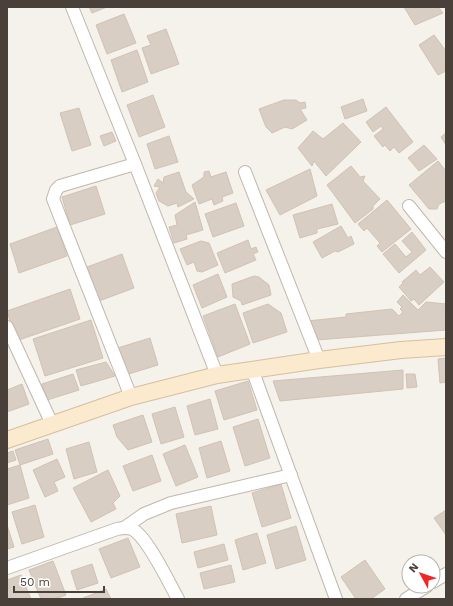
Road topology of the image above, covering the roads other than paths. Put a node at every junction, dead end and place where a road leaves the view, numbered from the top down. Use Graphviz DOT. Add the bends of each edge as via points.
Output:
graph roads {
  1 [pos="72,7"];
  2 [pos="135,164"];
  3 [pos="245,172"];
  4 [pos="409,206"];
  5 [pos="446,252"];
  6 [pos="7,327"];
  7 [pos="446,347"];
  8 [pos="319,360"];
  9 [pos="252,369"];
  10 [pos="217,375"];
  11 [pos="131,397"];
  12 [pos="52,424"];
  13 [pos="7,440"];
  14 [pos="291,475"];
  15 [pos="124,528"];
  16 [pos="7,568"];
  17 [pos="178,599"];
  18 [pos="336,599"];
  1 -- 2 [label="street"];
  2 -- 10 [label="street"];
  2 -- 11 [label="street" via="60,186 53,199"];
  3 -- 8 [label="street"];
  4 -- 5 [label="street"];
  6 -- 12 [label="street"];
  7 -- 8 [label="main road"];
  8 -- 9 [label="main road"];
  9 -- 10 [label="main road"];
  9 -- 14 [label="street"];
  10 -- 11 [label="main road"];
  11 -- 12 [label="main road"];
  12 -- 13 [label="main road"];
  14 -- 15 [label="street" via="171,503 144,514"];
  14 -- 18 [label="street"];
  15 -- 16 [label="street"];
  15 -- 17 [label="street" via="139,534 147,544"];
}
